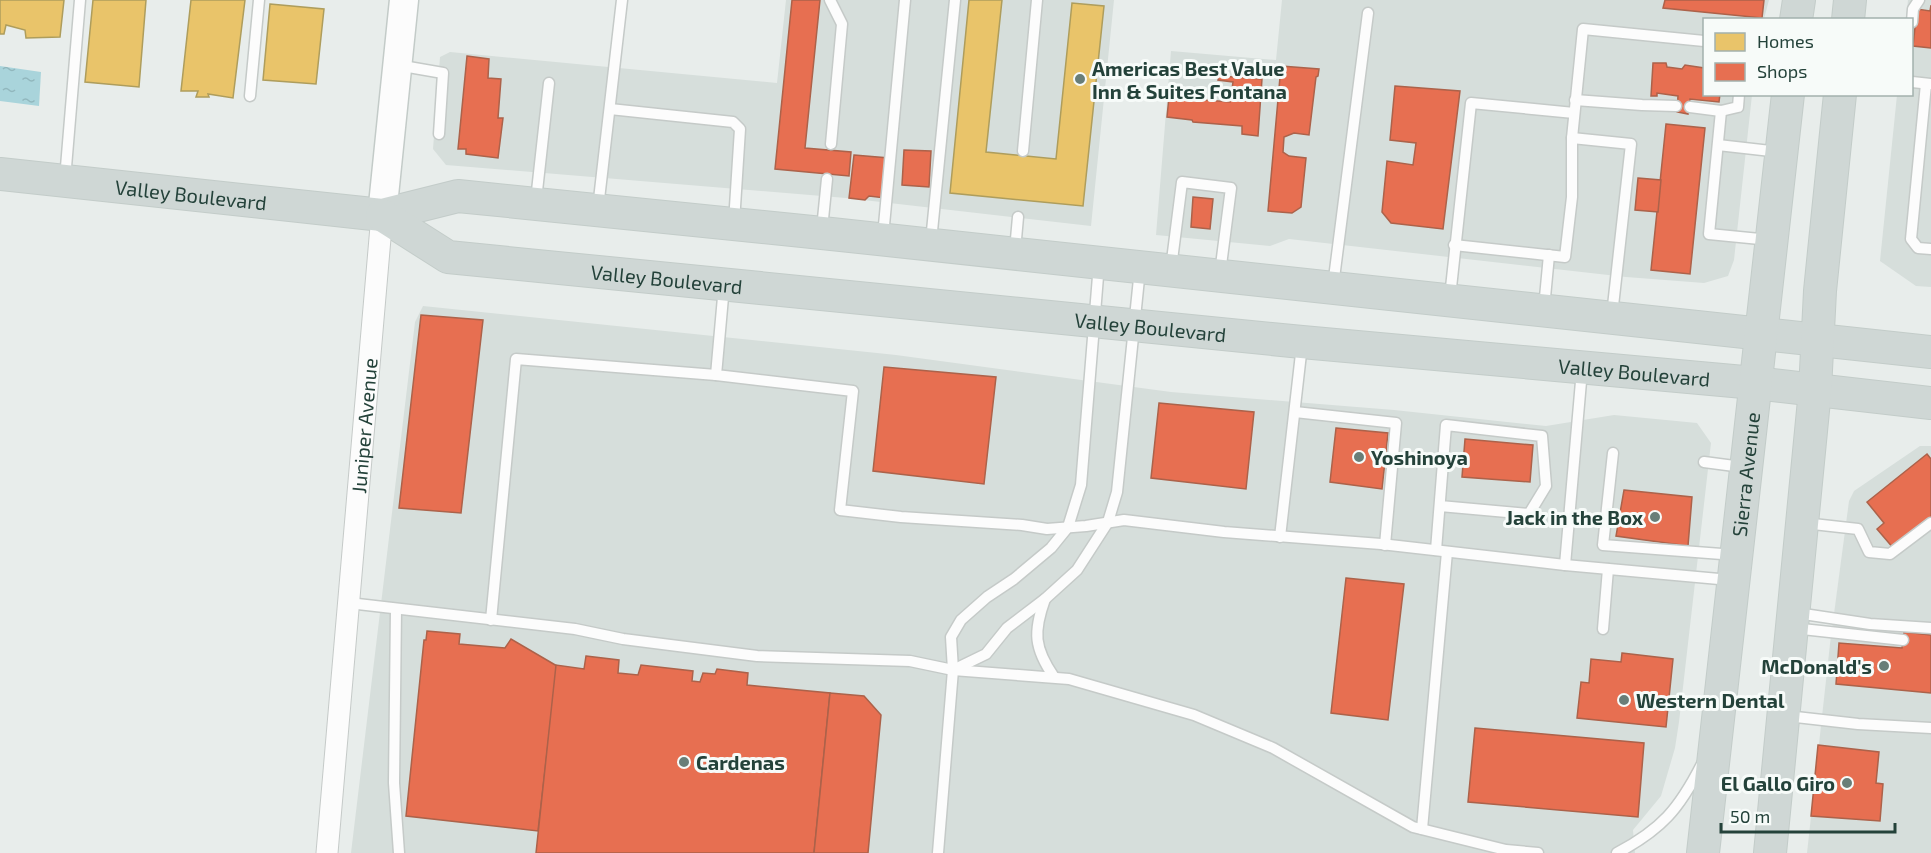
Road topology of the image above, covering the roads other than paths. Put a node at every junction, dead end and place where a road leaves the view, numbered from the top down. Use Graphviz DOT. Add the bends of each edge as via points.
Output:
graph roads {
  1 [pos="80,0"];
  2 [pos="259,0"];
  3 [pos="404,0"];
  4 [pos="622,0"];
  5 [pos="830,0"];
  6 [pos="904,0"];
  7 [pos="956,0"];
  8 [pos="1037,0"];
  9 [pos="1798,0"];
  10 [pos="1850,0"];
  11 [pos="1919,0"];
  12 [pos="1368,13"];
  13 [pos="1796,18"];
  14 [pos="1848,18"];
  15 [pos="1912,18"];
  16 [pos="1703,41"];
  17 [pos="397,64"];
  18 [pos="1913,82"];
  19 [pos="549,83"];
  20 [pos="1928,84"];
  21 [pos="250,96"];
  22 [pos="1739,96"];
  23 [pos="1788,96"];
  24 [pos="1840,96"];
  25 [pos="1575,100"];
  26 [pos="1676,106"];
  27 [pos="1690,107"];
  28 [pos="610,110"];
  29 [pos="1721,111"];
  30 [pos="1574,114"];
  31 [pos="439,134"];
  32 [pos="1572,138"];
  33 [pos="831,144"];
  34 [pos="1718,145"];
  35 [pos="1023,151"];
  36 [pos="1782,152"];
  37 [pos="0,174"];
  38 [pos="827,179"];
  39 [pos="65,181"];
  40 [pos="536,204"];
  41 [pos="598,210"];
  42 [pos="382,215"];
  43 [pos="1018,217"];
  44 [pos="734,224"];
  45 [pos="822,233"];
  46 [pos="883,240"];
  47 [pos="1772,240"];
  48 [pos="931,244"];
  49 [pos="1454,245"];
  50 [pos="1931,249"];
  51 [pos="1015,254"];
  52 [pos="1549,255"];
  53 [pos="1100,263"];
  54 [pos="1140,268"];
  55 [pos="1171,271"];
  56 [pos="1219,276"];
  57 [pos="724,284"];
  58 [pos="1333,288"];
  59 [pos="1450,301"];
  60 [pos="1544,311"];
  61 [pos="1611,318"];
  62 [pos="1095,321"];
  63 [pos="1134,325"];
  64 [pos="1761,333"];
  65 [pos="1816,340"];
  66 [pos="1302,342"];
  67 [pos="1931,352"];
  68 [pos="1582,367"];
  69 [pos="716,375"];
  70 [pos="1755,382"];
  71 [pos="1815,390"];
  72 [pos="1931,404"];
  73 [pos="1294,412"];
  74 [pos="1613,453"];
  75 [pos="1704,462"];
  76 [pos="1746,467"];
  77 [pos="1440,506"];
  78 [pos="1108,522"];
  79 [pos="1803,523"];
  80 [pos="1931,523"];
  81 [pos="1068,527"];
  82 [pos="1280,537"];
  83 [pos="1385,545"];
  84 [pos="1442,551"];
  85 [pos="1565,565"];
  86 [pos="1734,567"];
  87 [pos="1608,569"];
  88 [pos="1045,599"];
  89 [pos="349,603"];
  90 [pos="396,609"];
  91 [pos="491,620"];
  92 [pos="1793,620"];
  93 [pos="1931,628"];
  94 [pos="1603,629"];
  95 [pos="1903,640"];
  96 [pos="953,670"];
  97 [pos="1054,677"];
  98 [pos="1784,715"];
  99 [pos="1931,728"];
  100 [pos="1716,737"];
  101 [pos="1422,829"];
  102 [pos="327,853"];
  103 [pos="399,853"];
  104 [pos="938,853"];
  105 [pos="1538,853"];
  106 [pos="1617,853"];
  107 [pos="1703,853"];
  108 [pos="1770,853"];
  1 -- 39 [label="lane"];
  2 -- 21 [label="lane"];
  3 -- 17 [label="street, Juniper Avenue"];
  4 -- 28 [label="lane"];
  5 -- 33 [label="lane" via="842,24"];
  6 -- 46 [label="lane"];
  7 -- 48 [label="lane"];
  8 -- 35 [label="lane"];
  9 -- 13 [label="main road"];
  10 -- 14 [label="main road"];
  11 -- 15 [label="lane"];
  12 -- 58 [label="lane"];
  16 -- 25 [label="lane" via="1583,30"];
  17 -- 31 [label="lane" via="443,72"];
  17 -- 42 [label="street, Juniper Avenue"];
  18 -- 20 [label="lane"];
  19 -- 40 [label="lane"];
  20 -- 50 [label="lane" via="1911,239 1918,248"];
  22 -- 29 [label="lane" via="1738,107"];
  23 -- 36 [label="main road, Sierra Avenue"];
  24 -- 65 [label="main road"];
  25 -- 26 [label="lane"];
  25 -- 30 [label="lane"];
  27 -- 29 [label="lane"];
  28 -- 41 [label="lane"];
  28 -- 44 [label="lane" via="737,125 740,129"];
  29 -- 34 [label="lane"];
  30 -- 32 [label="lane"];
  30 -- 49 [label="lane" via="1471,103"];
  32 -- 52 [label="lane" via="1572,197 1565,257"];
  32 -- 61 [label="lane" via="1631,144"];
  34 -- 36 [label="lane"];
  34 -- 47 [label="lane" via="1709,234"];
  36 -- 47 [label="main road, Sierra Avenue"];
  37 -- 39 [label="main road, Valley Boulevard"];
  38 -- 45 [label="lane"];
  39 -- 42 [label="main road, Valley Boulevard"];
  40 -- 41 [label="main road, Valley Boulevard"];
  40 -- 42 [label="main road, Valley Boulevard" via="458,196"];
  41 -- 44 [label="main road, Valley Boulevard"];
  42 -- 57 [label="main road, Valley Boulevard" via="447,257"];
  42 -- 89 [label="street, Juniper Avenue"];
  43 -- 51 [label="lane"];
  44 -- 45 [label="main road, Valley Boulevard"];
  45 -- 46 [label="main road, Valley Boulevard"];
  46 -- 48 [label="main road, Valley Boulevard"];
  47 -- 64 [label="main road, Sierra Avenue"];
  48 -- 51 [label="main road, Valley Boulevard"];
  49 -- 52 [label="lane"];
  49 -- 59 [label="lane"];
  51 -- 53 [label="main road, Valley Boulevard"];
  52 -- 60 [label="lane"];
  53 -- 54 [label="main road, Valley Boulevard"];
  53 -- 62 [label="lane"];
  54 -- 55 [label="main road, Valley Boulevard"];
  54 -- 63 [label="lane"];
  55 -- 56 [label="main road, Valley Boulevard"];
  55 -- 56 [label="lane" via="1182,182 1231,188"];
  56 -- 58 [label="main road, Valley Boulevard"];
  57 -- 62 [label="main road, Valley Boulevard"];
  57 -- 69 [label="lane"];
  58 -- 59 [label="main road, Valley Boulevard"];
  59 -- 60 [label="main road, Valley Boulevard"];
  60 -- 61 [label="main road, Valley Boulevard"];
  61 -- 64 [label="main road, Valley Boulevard"];
  62 -- 63 [label="main road, Valley Boulevard"];
  62 -- 81 [label="lane" via="1081,485"];
  63 -- 66 [label="main road, Valley Boulevard"];
  63 -- 78 [label="lane" via="1117,492"];
  64 -- 65 [label="main road, Valley Boulevard"];
  64 -- 70 [label="main road, Sierra Avenue"];
  65 -- 67 [label="main road, Valley Boulevard"];
  65 -- 71 [label="main road"];
  66 -- 68 [label="main road, Valley Boulevard"];
  66 -- 73 [label="lane"];
  68 -- 70 [label="main road, Valley Boulevard"];
  68 -- 85 [label="lane"];
  69 -- 81 [label="lane" via="853,391 840,510 1047,529"];
  69 -- 91 [label="lane" via="516,359"];
  70 -- 71 [label="main road, Valley Boulevard"];
  70 -- 76 [label="main road, Sierra Avenue"];
  71 -- 72 [label="main road, Valley Boulevard"];
  71 -- 79 [label="main road"];
  73 -- 82 [label="lane"];
  73 -- 83 [label="lane" via="1396,423"];
  74 -- 86 [label="lane" via="1603,545"];
  75 -- 76 [label="lane"];
  76 -- 86 [label="main road, Sierra Avenue"];
  77 -- 77 [label="lane" via="1446,425 1542,436 1546,486 1529,514"];
  77 -- 84 [label="lane"];
  78 -- 81 [label="lane"];
  78 -- 82 [label="lane" via="1124,520"];
  78 -- 88 [label="lane" via="1077,570"];
  79 -- 80 [label="lane" via="1858,529 1869,552 1890,554"];
  79 -- 92 [label="main road"];
  81 -- 96 [label="lane" via="1051,548 961,620 951,637"];
  82 -- 83 [label="lane"];
  83 -- 84 [label="lane"];
  84 -- 85 [label="lane"];
  84 -- 101 [label="lane"];
  85 -- 87 [label="lane"];
  86 -- 87 [label="lane"];
  86 -- 100 [label="main road, Sierra Avenue"];
  87 -- 94 [label="lane"];
  88 -- 96 [label="lane" via="1007,628 986,654"];
  88 -- 97 [label="lane" via="1036,632 1046,666"];
  89 -- 90 [label="lane"];
  89 -- 102 [label="street, Juniper Avenue"];
  90 -- 91 [label="lane"];
  90 -- 103 [label="lane" via="394,783"];
  91 -- 96 [label="lane" via="757,656 910,661"];
  92 -- 93 [label="lane"];
  92 -- 95 [label="lane"];
  92 -- 98 [label="main road"];
  96 -- 97 [label="lane"];
  96 -- 104 [label="lane"];
  97 -- 101 [label="lane" via="1194,715 1274,748"];
  98 -- 99 [label="lane"];
  98 -- 108 [label="main road"];
  100 -- 106 [label="lane" via="1691,785 1666,820"];
  100 -- 107 [label="main road, Sierra Avenue"];
  101 -- 105 [label="lane" via="1506,850"];
}
